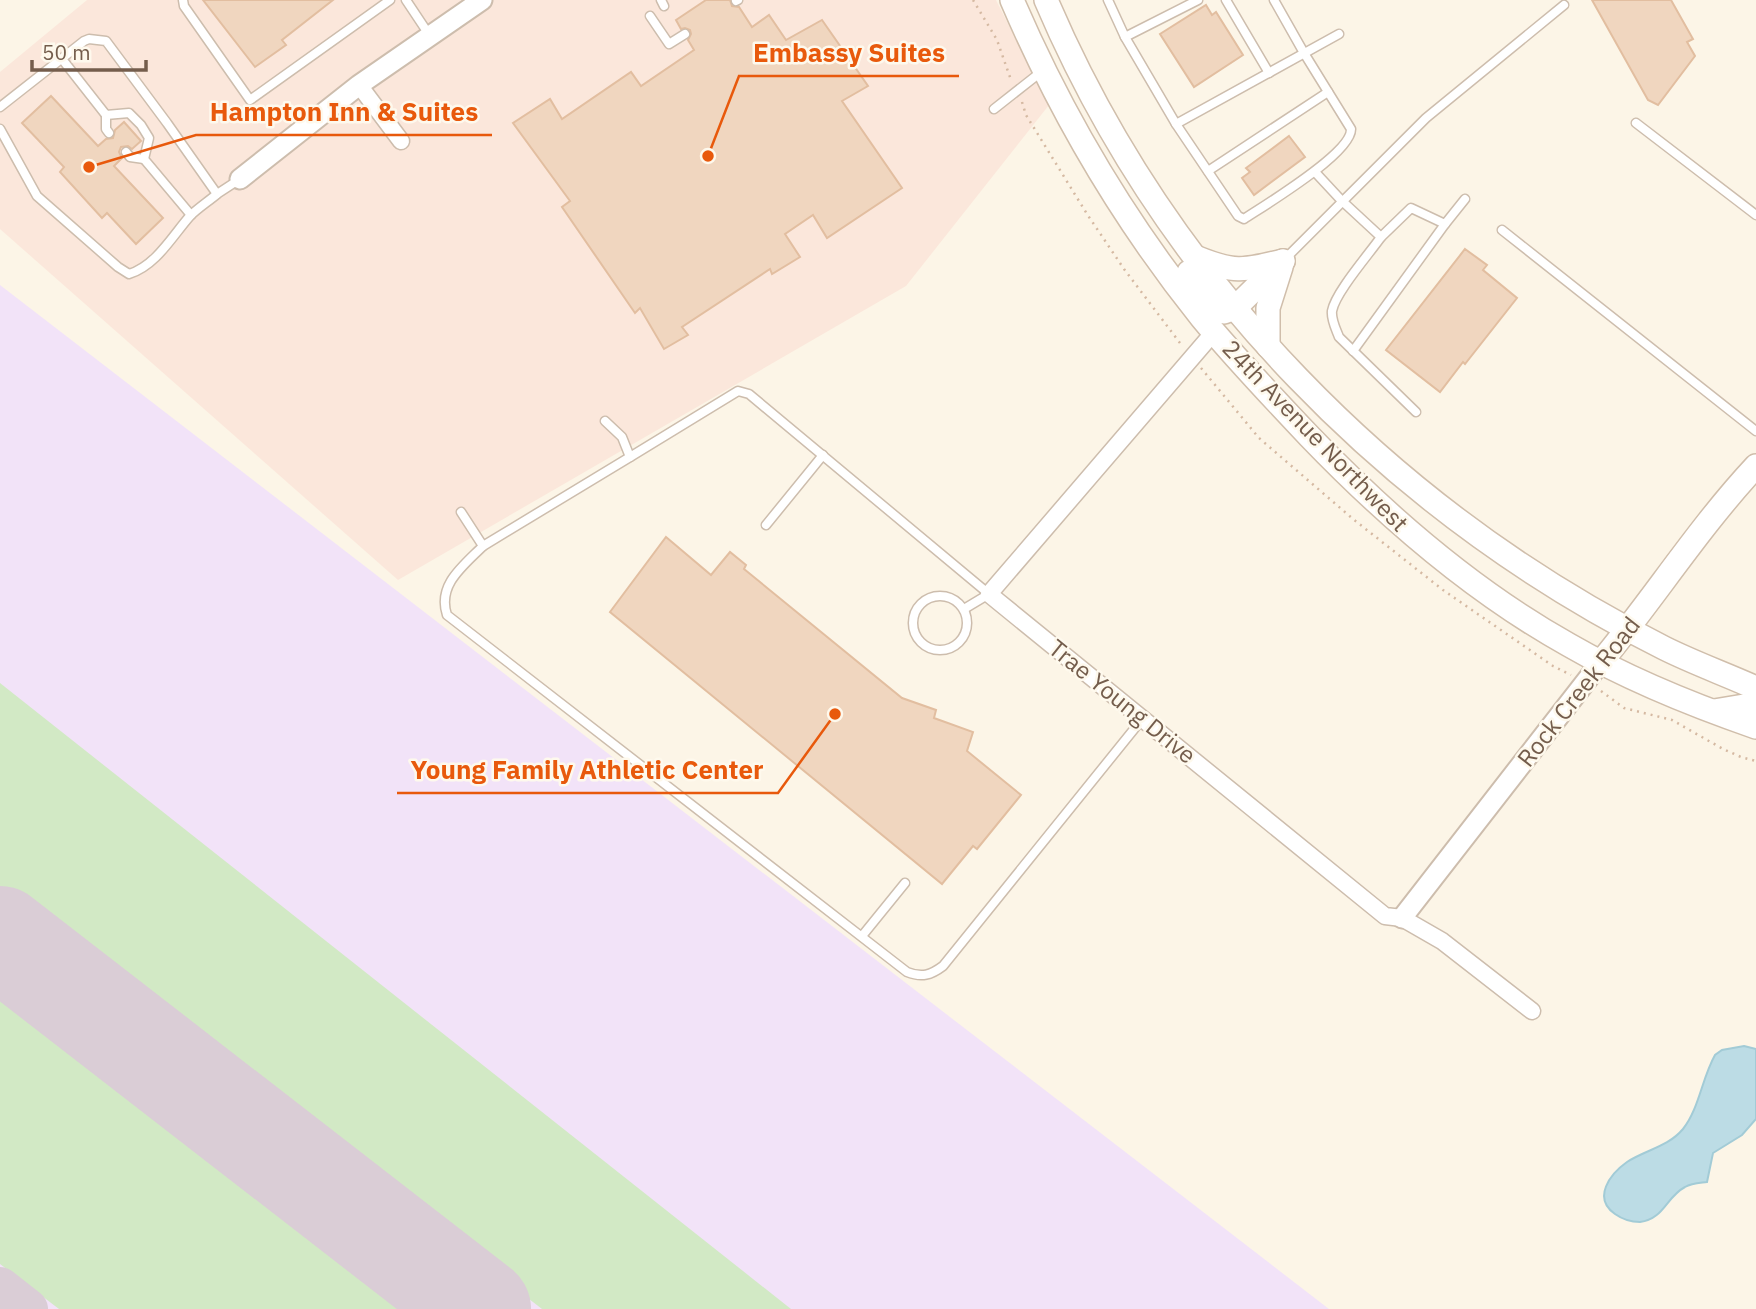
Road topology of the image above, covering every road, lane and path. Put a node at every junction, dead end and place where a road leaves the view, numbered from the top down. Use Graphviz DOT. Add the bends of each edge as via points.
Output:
graph roads {
  1 [pos="183,0"];
  2 [pos="390,0"];
  3 [pos="407,0"];
  4 [pos="482,0"];
  5 [pos="1012,0"];
  6 [pos="1046,0"];
  7 [pos="1108,0"];
  8 [pos="1198,0"];
  9 [pos="1226,0"];
  10 [pos="1274,0"];
  11 [pos="1564,5"];
  12 [pos="650,16"];
  13 [pos="685,34"];
  14 [pos="1339,34"];
  15 [pos="430,36"];
  16 [pos="1125,37"];
  17 [pos="1304,53"];
  18 [pos="62,59"];
  19 [pos="1044,71"];
  20 [pos="1269,73"];
  21 [pos="359,85"];
  22 [pos="1328,92"];
  23 [pos="0,107"];
  24 [pos="994,109"];
  25 [pos="106,115"];
  26 [pos="1636,123"];
  27 [pos="1176,124"];
  28 [pos="0,129"];
  29 [pos="109,133"];
  30 [pos="1080,138"];
  31 [pos="401,141"];
  32 [pos="126,152"];
  33 [pos="144,159"];
  34 [pos="1208,171"];
  35 [pos="1315,172"];
  36 [pos="240,179"];
  37 [pos="217,194"];
  38 [pos="1465,199"];
  39 [pos="1341,200"];
  40 [pos="191,215"];
  41 [pos="1756,215"];
  42 [pos="1445,224"];
  43 [pos="1502,230"];
  44 [pos="1381,237"];
  45 [pos="1195,257"];
  46 [pos="1283,261"];
  47 [pos="1235,308"];
  48 [pos="1214,332"];
  49 [pos="1268,346"];
  50 [pos="1353,351"];
  51 [pos="1416,412"];
  52 [pos="605,421"];
  53 [pos="1756,431"];
  54 [pos="823,455"];
  55 [pos="630,457"];
  56 [pos="1756,466"];
  57 [pos="1415,487"];
  58 [pos="461,512"];
  59 [pos="766,524"];
  60 [pos="483,546"];
  61 [pos="989,594"];
  62 [pos="964,609"];
  63 [pos="1629,629"];
  64 [pos="1601,662"];
  65 [pos="1756,688"];
  66 [pos="1756,707"];
  67 [pos="1711,712"];
  68 [pos="1143,718"];
  69 [pos="1756,727"];
  70 [pos="905,883"];
  71 [pos="1402,918"];
  72 [pos="862,936"];
  73 [pos="1532,1011"];
  1 -- 2 [label="lane" via="250,100"];
  3 -- 15 [label="lane"];
  4 -- 15 [label="street"];
  5 -- 19 [label="main road, 24th Avenue Northwest"];
  6 -- 45 [label="main road, 24th Avenue Northwest" via="1104,116"];
  7 -- 16 [label="lane"];
  8 -- 16 [label="lane"];
  9 -- 20 [label="lane"];
  10 -- 17 [label="lane"];
  11 -- 39 [label="lane" via="1426,118"];
  12 -- 13 [label="lane" via="669,44"];
  14 -- 17 [label="lane"];
  15 -- 21 [label="street"];
  16 -- 27 [label="lane"];
  17 -- 20 [label="lane"];
  17 -- 22 [label="lane"];
  18 -- 23 [label="lane"];
  18 -- 25 [label="lane"];
  18 -- 37 [label="lane" via="84,41 106,41"];
  19 -- 24 [label="lane"];
  19 -- 30 [label="main road, 24th Avenue Northwest"];
  20 -- 27 [label="lane"];
  21 -- 31 [label="street"];
  21 -- 36 [label="street"];
  22 -- 34 [label="lane"];
  22 -- 35 [label="lane" via="1352,133"];
  25 -- 29 [label="lane"];
  25 -- 33 [label="lane" via="129,113 142,125 149,138"];
  26 -- 41 [label="lane"];
  27 -- 34 [label="lane"];
  28 -- 40 [label="lane" via="37,196 129,274 154,258"];
  30 -- 47 [label="main road" via="1126,186 1217,310"];
  30 -- 48 [label="main road, 24th Avenue Northwest" via="1142,238"];
  32 -- 33 [label="lane"];
  33 -- 40 [label="lane"];
  34 -- 35 [label="lane" via="1244,219"];
  35 -- 39 [label="lane"];
  36 -- 37 [label="lane"];
  37 -- 40 [label="lane"];
  38 -- 42 [label="lane"];
  39 -- 44 [label="lane"];
  39 -- 46 [label="lane"];
  42 -- 44 [label="lane" via="1411,208"];
  42 -- 50 [label="lane"];
  43 -- 53 [label="lane"];
  44 -- 50 [label="lane" via="1332,312 1339,337"];
  45 -- 46 [label="main road" via="1236,270"];
  45 -- 47 [label="main road, 24th Avenue Northwest"];
  46 -- 47 [label="main road"];
  46 -- 49 [label="main road" via="1270,295"];
  47 -- 49 [label="main road, 24th Avenue Northwest"];
  48 -- 57 [label="main road" via="1228,332 1240,339 1339,442"];
  48 -- 61 [label="street"];
  48 -- 64 [label="main road, 24th Avenue Northwest" via="1337,465 1422,543 1513,610"];
  49 -- 57 [label="main road, 24th Avenue Northwest" via="1322,404"];
  50 -- 51 [label="lane"];
  52 -- 55 [label="lane" via="622,436"];
  54 -- 55 [label="lane" via="749,394 738,391"];
  54 -- 59 [label="lane"];
  54 -- 61 [label="lane"];
  55 -- 60 [label="lane"];
  56 -- 63 [label="main road, Rock Creek Road" via="1699,533"];
  57 -- 63 [label="main road, 24th Avenue Northwest" via="1538,576"];
  58 -- 60 [label="lane"];
  60 -- 72 [label="lane" via="448,585 442,601 447,615"];
  61 -- 62 [label="lane"];
  61 -- 68 [label="street, Trae Young Drive"];
  62 -- 62 [label="lane" via="947,596 929,597 915,610 915,636 937,650 954,646 965,632"];
  63 -- 64 [label="main road, Rock Creek Road"];
  63 -- 65 [label="main road, 24th Avenue Northwest"];
  64 -- 67 [label="main road, 24th Avenue Northwest"];
  64 -- 71 [label="street, Rock Creek Road"];
  66 -- 67 [label="main road"];
  67 -- 69 [label="main road, 24th Avenue Northwest"];
  68 -- 71 [label="street, Trae Young Drive" via="1385,916"];
  68 -- 72 [label="lane" via="943,966 931,975 917,976"];
  70 -- 72 [label="lane"];
  71 -- 73 [label="street, Trae Young Drive" via="1442,941"];
}
